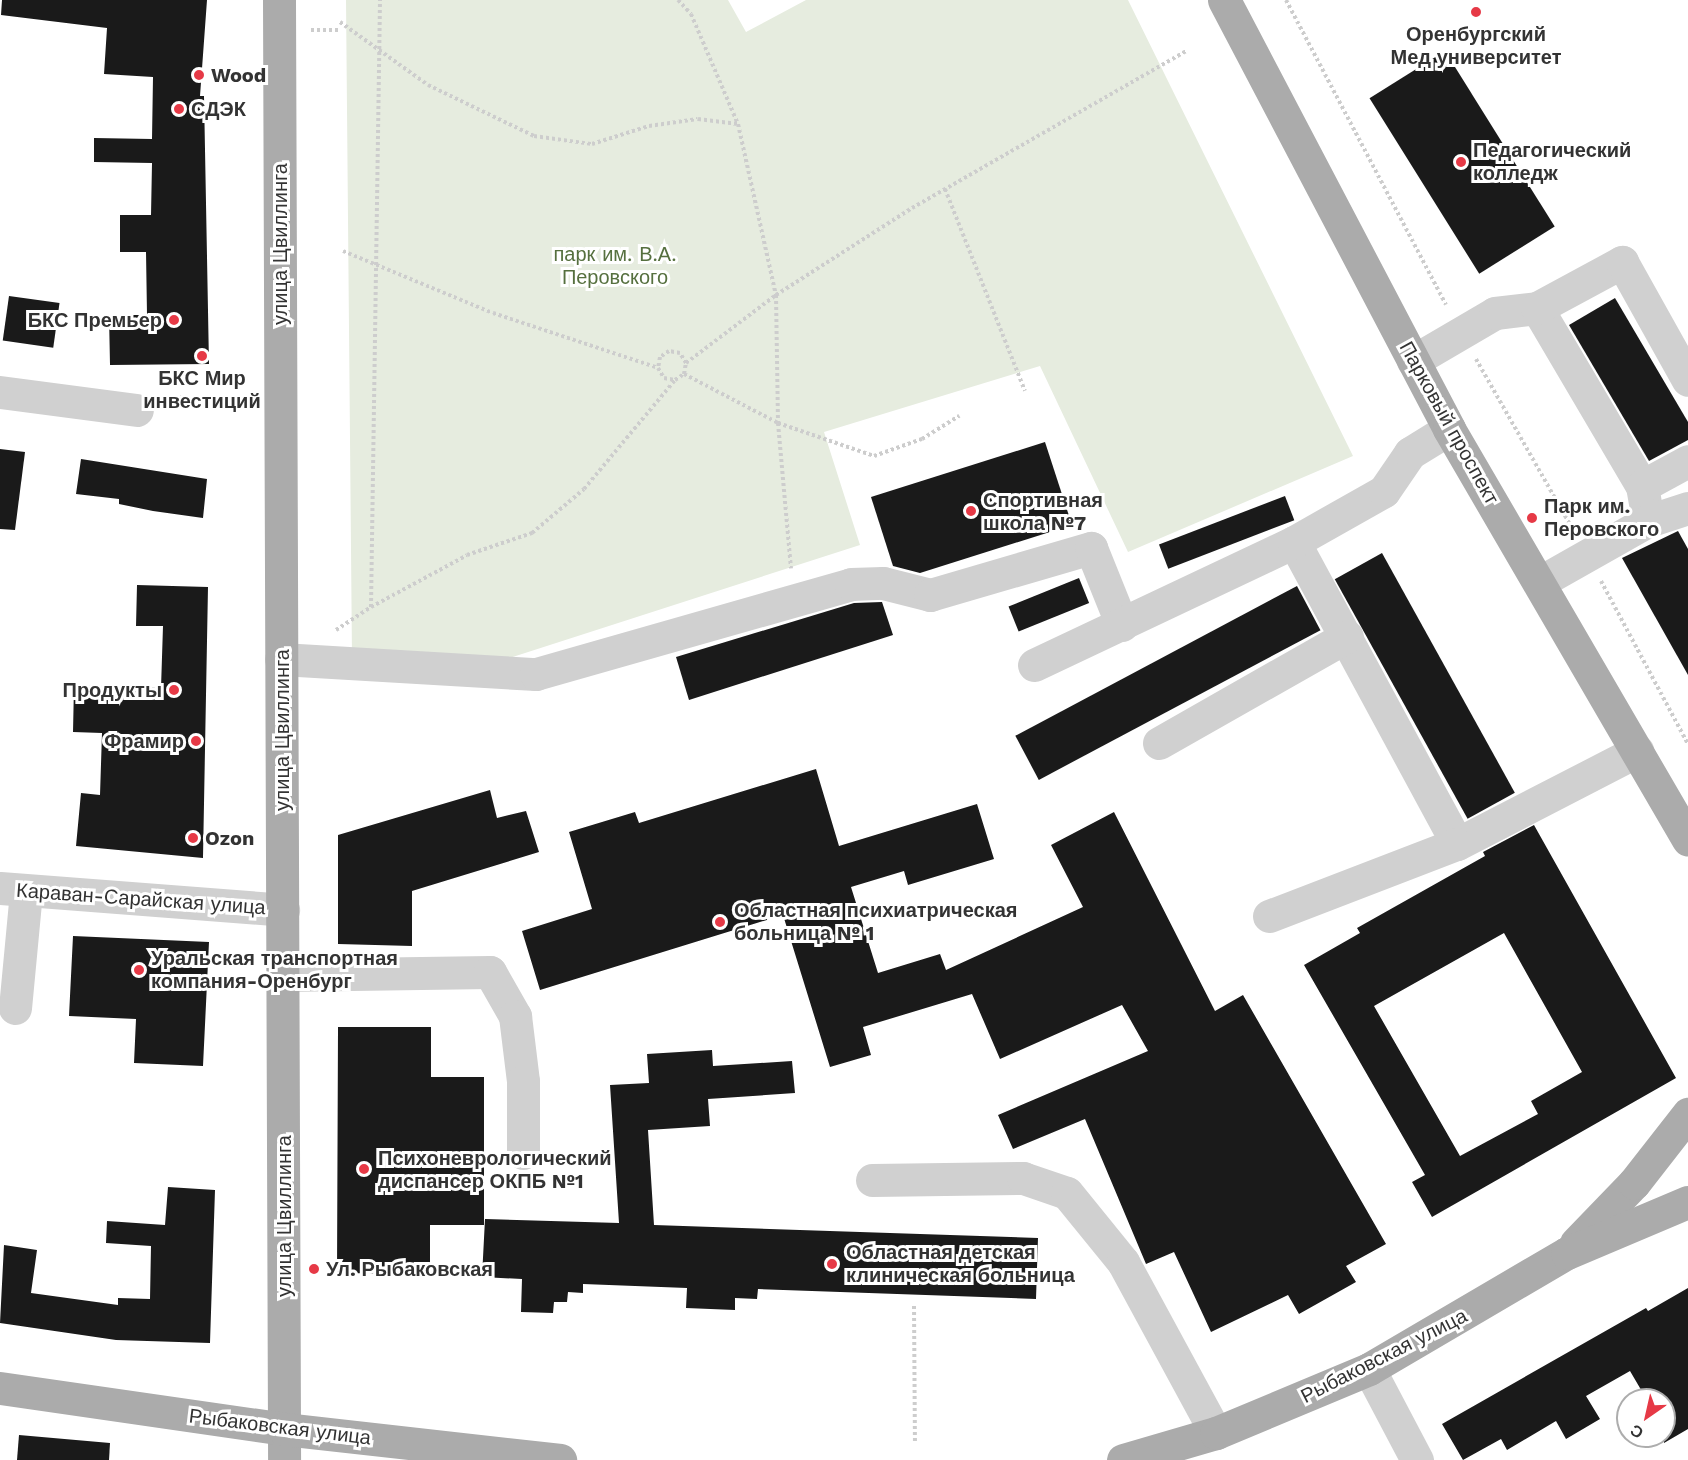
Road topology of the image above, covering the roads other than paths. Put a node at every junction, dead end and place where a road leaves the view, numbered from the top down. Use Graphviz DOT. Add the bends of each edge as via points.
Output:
graph roads {
  1 [pos="279,0"];
  2 [pos="1224,0"];
  3 [pos="1537,308"];
  4 [pos="1413,361"];
  5 [pos="1688,380"];
  6 [pos="0,392"];
  7 [pos="138,410"];
  8 [pos="1449,429"];
  9 [pos="1688,460"];
  10 [pos="1642,486"];
  11 [pos="1688,508"];
  12 [pos="1648,521"];
  13 [pos="1294,542"];
  14 [pos="1540,582"];
  15 [pos="1122,625"];
  16 [pos="1347,636"];
  17 [pos="281,659"];
  18 [pos="1034,665"];
  19 [pos="1159,743"];
  20 [pos="1637,751"];
  21 [pos="1688,838"];
  22 [pos="1458,844"];
  23 [pos="13,890"];
  24 [pos="283,910"];
  25 [pos="1269,916"];
  26 [pos="283,975"];
  27 [pos="15,1008"];
  28 [pos="1688,1114"];
  29 [pos="523,1153"];
  30 [pos="872,1180"];
  31 [pos="1688,1202"];
  32 [pos="1567,1253"];
  33 [pos="1369,1369"];
  34 [pos="0,1388"];
  35 [pos="1216,1433"];
  36 [pos="284,1445"];
  37 [pos="560,1460"];
  38 [pos="1123,1460"];
  39 [pos="1417,1460"];
  1 -- 17 [label="main road, улица Цвиллинга"];
  2 -- 4 [label="main road, Парковый проспект"];
  3 -- 4 [label="street" via="1495,313"];
  3 -- 5 [label="street" via="1622,262"];
  3 -- 10 [label="street"];
  4 -- 8 [label="main road, Парковый проспект"];
  6 -- 7 [label="street"];
  8 -- 13 [label="street" via="1410,453 1384,491"];
  8 -- 14 [label="main road, Парковый проспект"];
  9 -- 10 [label="street"];
  10 -- 12 [label="street"];
  11 -- 12 [label="street"];
  12 -- 14 [label="street"];
  13 -- 15 [label="street"];
  13 -- 16 [label="street"];
  14 -- 20 [label="main road, Парковый проспект"];
  15 -- 17 [label="street" via="1091,548 930,595 883,583 850,584 536,674"];
  15 -- 18 [label="street"];
  16 -- 19 [label="street"];
  16 -- 22 [label="street"];
  17 -- 24 [label="main road, улица Цвиллинга"];
  20 -- 21 [label="main road, Парковый проспект"];
  20 -- 22 [label="street"];
  22 -- 25 [label="street"];
  23 -- 24 [label="street, Караван-Сарайская улица"];
  23 -- 27 [label="street"];
  24 -- 26 [label="main road, улица Цвиллинга"];
  26 -- 29 [label="street" via="490,972 515,1016 523,1082"];
  26 -- 36 [label="main road, улица Цвиллинга"];
  28 -- 32 [label="main road, Рыбаковская улица" via="1634,1183"];
  30 -- 35 [label="street" via="1023,1178 1067,1193 1123,1262"];
  31 -- 32 [label="main road, Рыбаковская улица"];
  32 -- 33 [label="main road, Рыбаковская улица"];
  33 -- 35 [label="main road, Рыбаковская улица"];
  33 -- 39 [label="street"];
  34 -- 36 [label="main road, Рыбаковская улица"];
  35 -- 38 [label="main road, Рыбаковская улица"];
  36 -- 37 [label="main road, Рыбаковская улица"];
}
